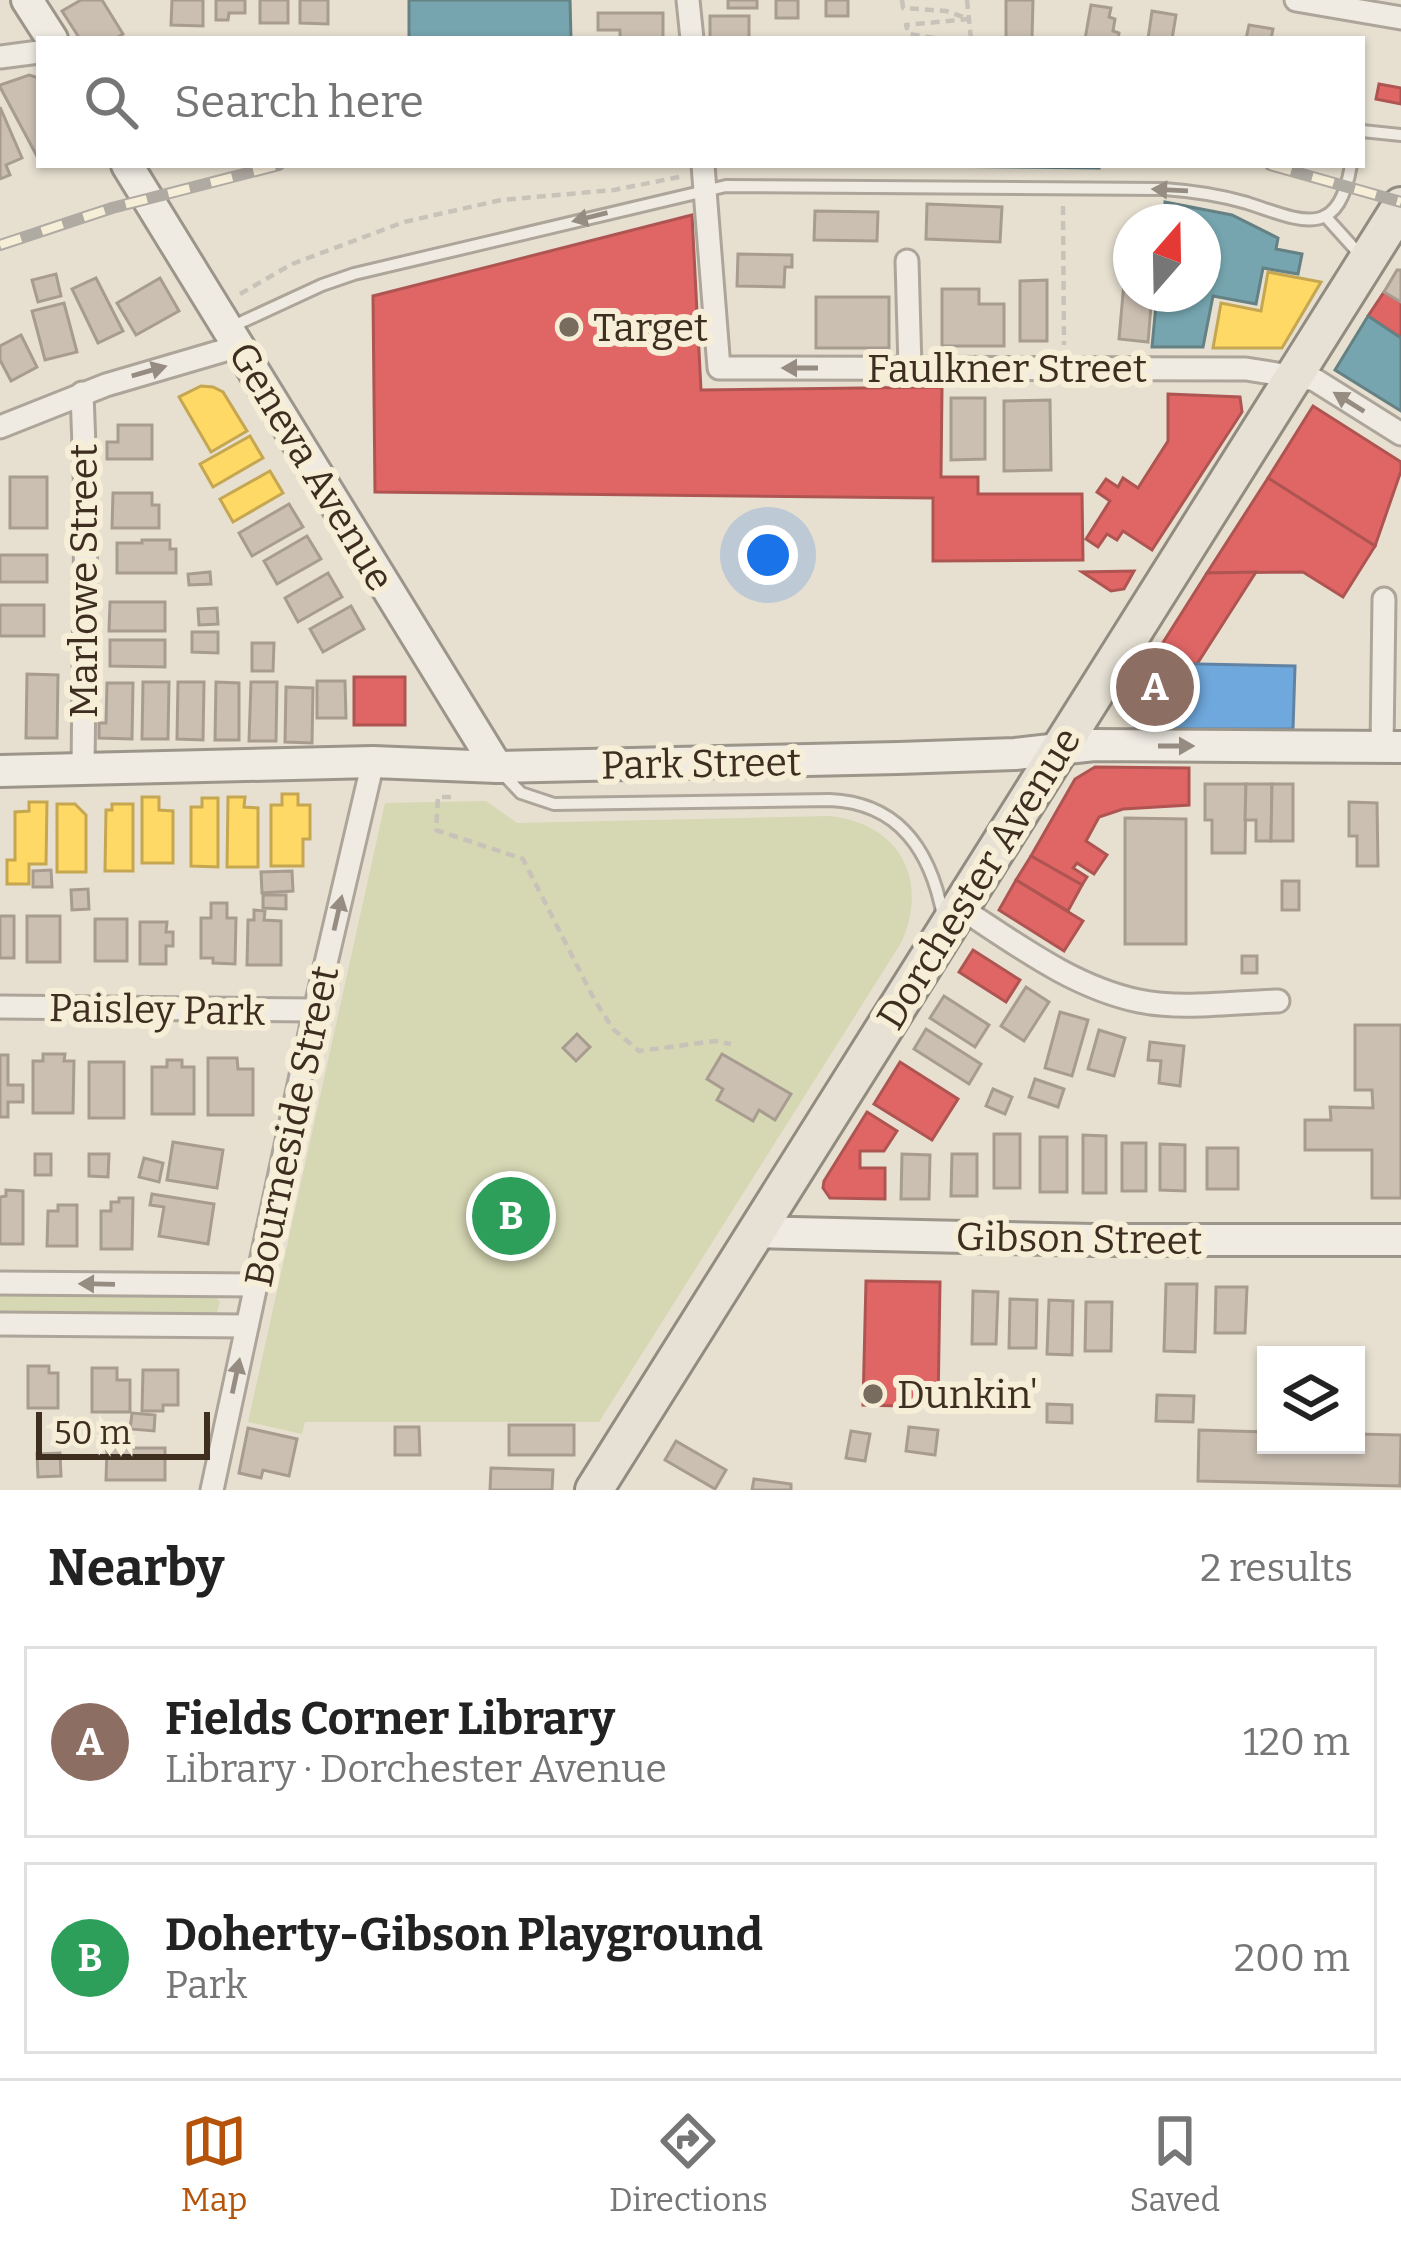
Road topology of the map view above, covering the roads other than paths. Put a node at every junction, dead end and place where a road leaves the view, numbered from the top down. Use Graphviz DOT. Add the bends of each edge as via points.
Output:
graph roads {
  1 [pos="27,0"];
  2 [pos="688,0"];
  3 [pos="1296,0"];
  4 [pos="1401,19"];
  5 [pos="50,36"];
  6 [pos="692,36"];
  7 [pos="36,52"];
  8 [pos="0,58"];
  9 [pos="1365,131"];
  10 [pos="1401,135"];
  11 [pos="130,168"];
  12 [pos="1350,168"];
  13 [pos="694,171"];
  14 [pos="704,189"];
  15 [pos="1401,206"];
  16 [pos="1325,216"];
  17 [pos="907,261"];
  18 [pos="1366,262"];
  19 [pos="233,338"];
  20 [pos="910,368"];
  21 [pos="1294,376"];
  22 [pos="82,393"];
  23 [pos="0,427"];
  24 [pos="1401,434"];
  25 [pos="1384,599"];
  26 [pos="1391,747"];
  27 [pos="1059,748"];
  28 [pos="373,762"];
  29 [pos="497,767"];
  30 [pos="83,769"];
  31 [pos="0,771"];
  32 [pos="952,918"];
  33 [pos="1278,1001"];
  34 [pos="0,1007"];
  35 [pos="315,1010"];
  36 [pos="756,1232"];
  37 [pos="1401,1240"];
  38 [pos="0,1283"];
  39 [pos="256,1285"];
  40 [pos="0,1324"];
  41 [pos="247,1326"];
  42 [pos="212,1490"];
  43 [pos="594,1490"];
  1 -- 5 [label="street"];
  2 -- 6 [label="street"];
  3 -- 4 [label="street"];
  7 -- 8 [label="street"];
  9 -- 10 [label="lane"];
  11 -- 19 [label="street, Geneva Avenue"];
  12 -- 16 [label="lane" via="1342,200"];
  13 -- 14 [label="street"];
  16 -- 14 [label="lane, one-way" via="1288,219 1191,191"];
  14 -- 19 [label="lane, one-way" via="339,279"];
  20 -- 14 [label="street, Faulkner Street, one-way" via="719,368"];
  15 -- 18 [label="main road, Dorchester Avenue"];
  16 -- 18 [label="lane"];
  17 -- 20 [label="street"];
  18 -- 21 [label="main road, Dorchester Avenue"];
  22 -- 19 [label="street, one-way"];
  19 -- 29 [label="street, Geneva Avenue"];
  20 -- 21 [label="street, Faulkner Street"];
  24 -- 21 [label="street, Faulkner Street, one-way" via="1320,383"];
  21 -- 27 [label="main road, Dorchester Avenue"];
  22 -- 23 [label="street"];
  22 -- 30 [label="street, Marlowe Street"];
  25 -- 26 [label="street"];
  27 -- 26 [label="street, Park Street, one-way"];
  27 -- 29 [label="street, Park Street"];
  27 -- 32 [label="main road, Dorchester Avenue"];
  28 -- 29 [label="street, Park Street"];
  28 -- 30 [label="street, Park Street"];
  35 -- 28 [label="street, Bourneside Street, one-way"];
  29 -- 32 [label="lane" via="521,793 554,804 869,806 922,853"];
  30 -- 31 [label="street, Park Street"];
  32 -- 33 [label="street" via="1143,1002"];
  32 -- 36 [label="main road, Dorchester Avenue"];
  34 -- 35 [label="street, Paisley Park"];
  35 -- 39 [label="street, Bourneside Street"];
  36 -- 37 [label="street, Gibson Street"];
  36 -- 43 [label="main road, Dorchester Avenue"];
  39 -- 38 [label="street, one-way"];
  39 -- 41 [label="street, Bourneside Street"];
  40 -- 41 [label="street"];
  42 -- 41 [label="street, Bourneside Street, one-way"];
}
